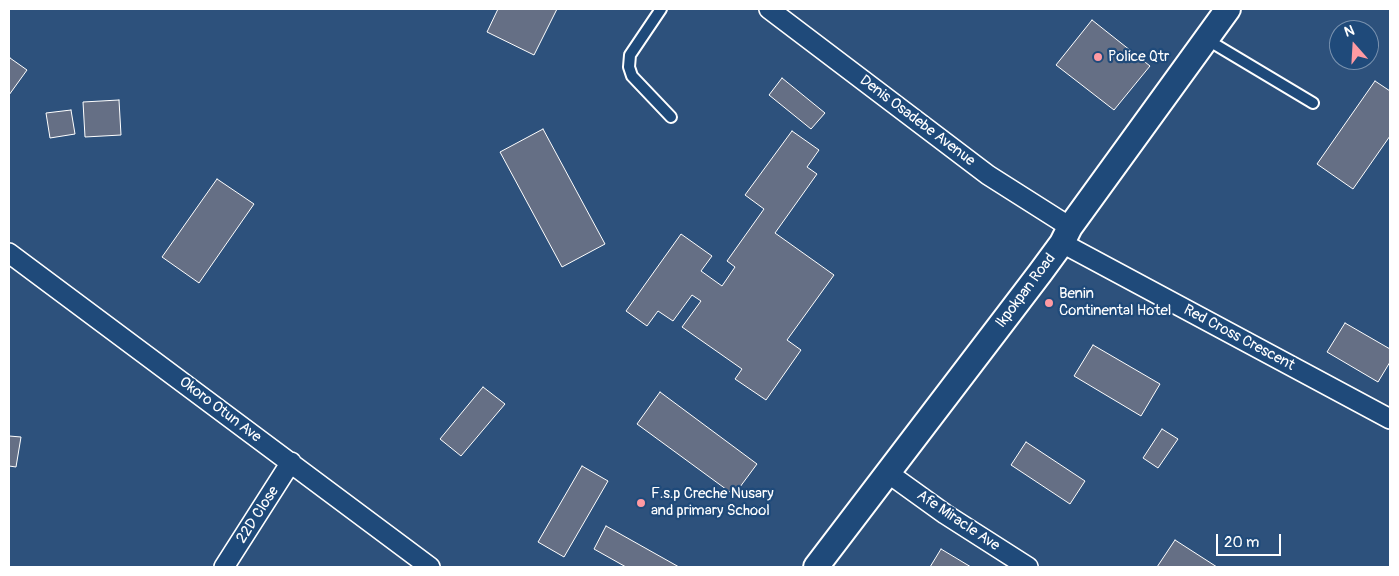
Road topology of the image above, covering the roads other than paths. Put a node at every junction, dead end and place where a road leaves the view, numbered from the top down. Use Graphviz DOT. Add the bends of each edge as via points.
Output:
graph roads {
  1 [pos="661,9"];
  2 [pos="770,9"];
  3 [pos="1228,9"];
  4 [pos="1206,39"];
  5 [pos="1313,103"];
  6 [pos="671,117"];
  7 [pos="1066,235"];
  8 [pos="9,253"];
  9 [pos="1390,419"];
  10 [pos="291,462"];
  11 [pos="888,473"];
  12 [pos="424,565"];
  13 [pos="224,567"];
  14 [pos="816,567"];
  15 [pos="1028,567"];
  1 -- 6 [label="lane" via="630,55 629,67 632,76"];
  2 -- 7 [label="street, Denis Osadebe Avenue"];
  3 -- 4 [label="street, Ikpokpan Road"];
  4 -- 5 [label="lane"];
  4 -- 7 [label="street, Ikpokpan Road"];
  7 -- 9 [label="street, Red Cross Crescent"];
  7 -- 11 [label="street, Ikpokpan Road"];
  8 -- 10 [label="street, Okoro Otun Ave"];
  10 -- 12 [label="street, Okoro Otun Ave"];
  10 -- 13 [label="street, 22D Close"];
  11 -- 14 [label="street, Ikpokpan Road"];
  11 -- 15 [label="street, Afe Miracle Ave"];
}
